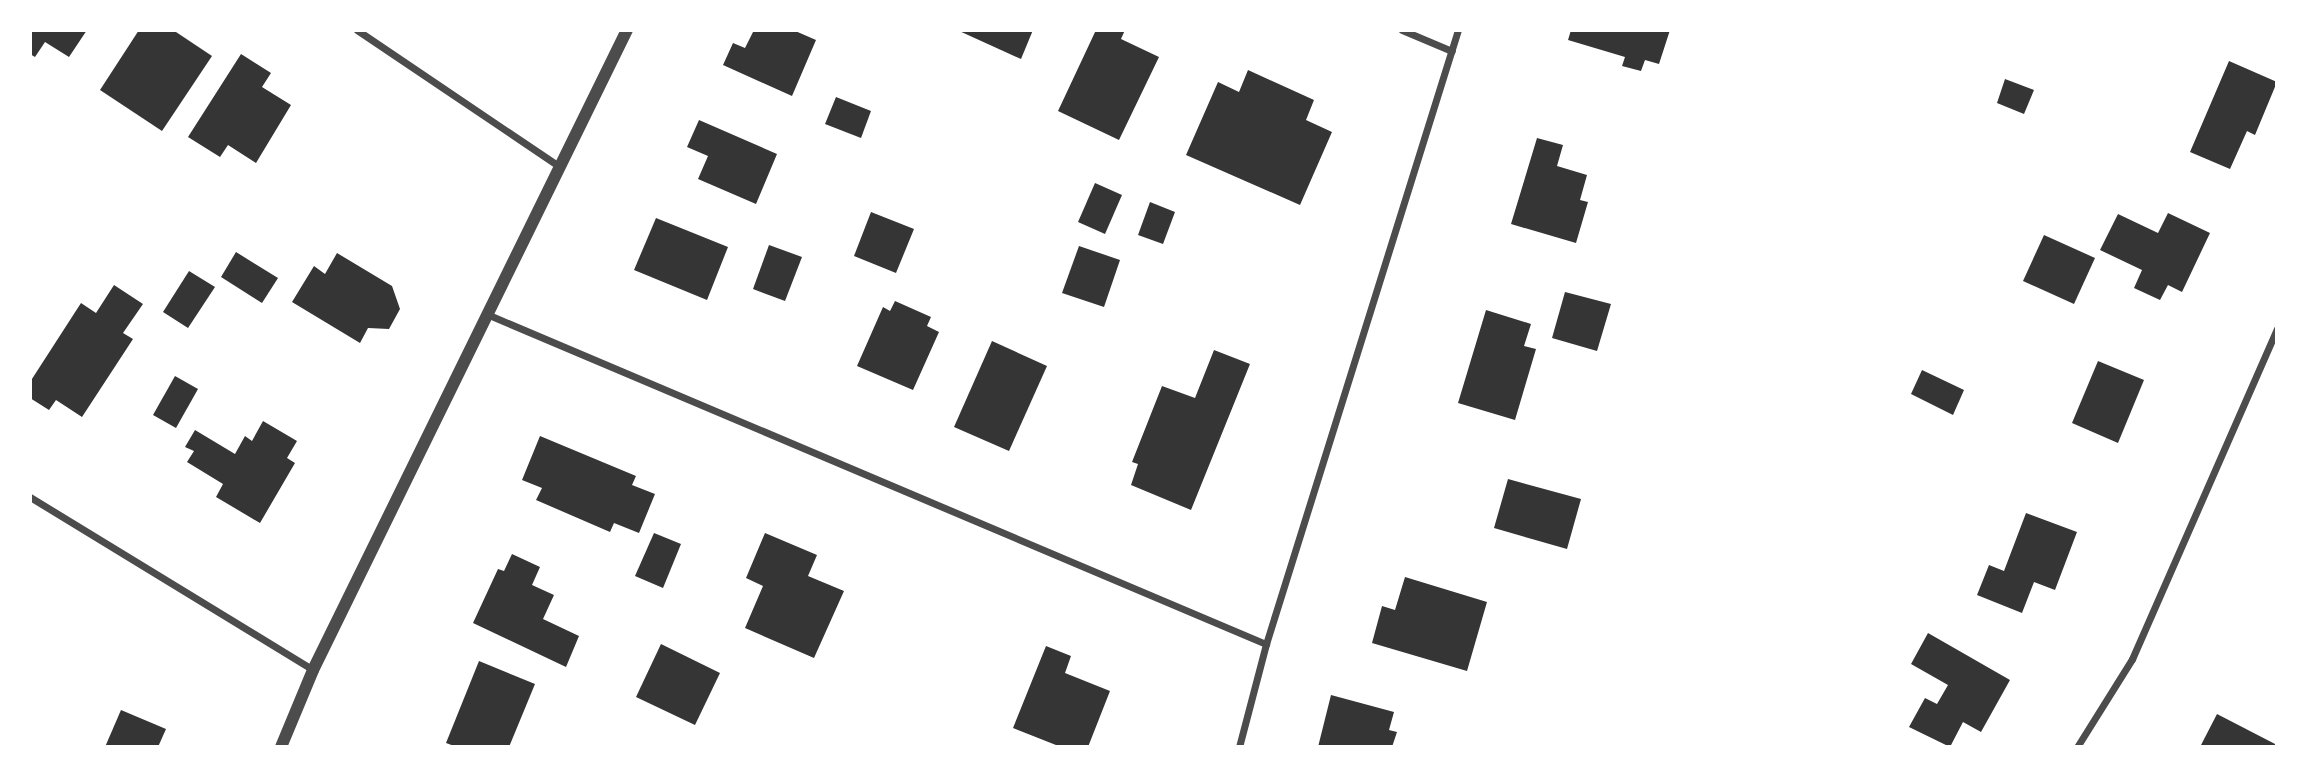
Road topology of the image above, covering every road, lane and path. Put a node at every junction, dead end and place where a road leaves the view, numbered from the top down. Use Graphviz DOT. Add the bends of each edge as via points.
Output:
graph roads {
  1 [pos="358,30"];
  2 [pos="628,30"];
  3 [pos="1402,30"];
  4 [pos="1458,30"];
  5 [pos="1452,51"];
  6 [pos="560,167"];
  7 [pos="489,314"];
  8 [pos="2277,328"];
  9 [pos="30,497"];
  10 [pos="1266,645"];
  11 [pos="313,670"];
  12 [pos="281,747"];
  13 [pos="1239,747"];
  14 [pos="2077,747"];
  1 -- 6 [label="street"];
  2 -- 6 [label="street"];
  3 -- 5 [label="street"];
  4 -- 5 [label="street"];
  5 -- 10 [label="street"];
  6 -- 7 [label="street"];
  7 -- 10 [label="street"];
  7 -- 11 [label="street"];
  8 -- 14 [label="street" via="2132,659"];
  9 -- 11 [label="street"];
  10 -- 13 [label="street"];
  11 -- 12 [label="street"];
}
